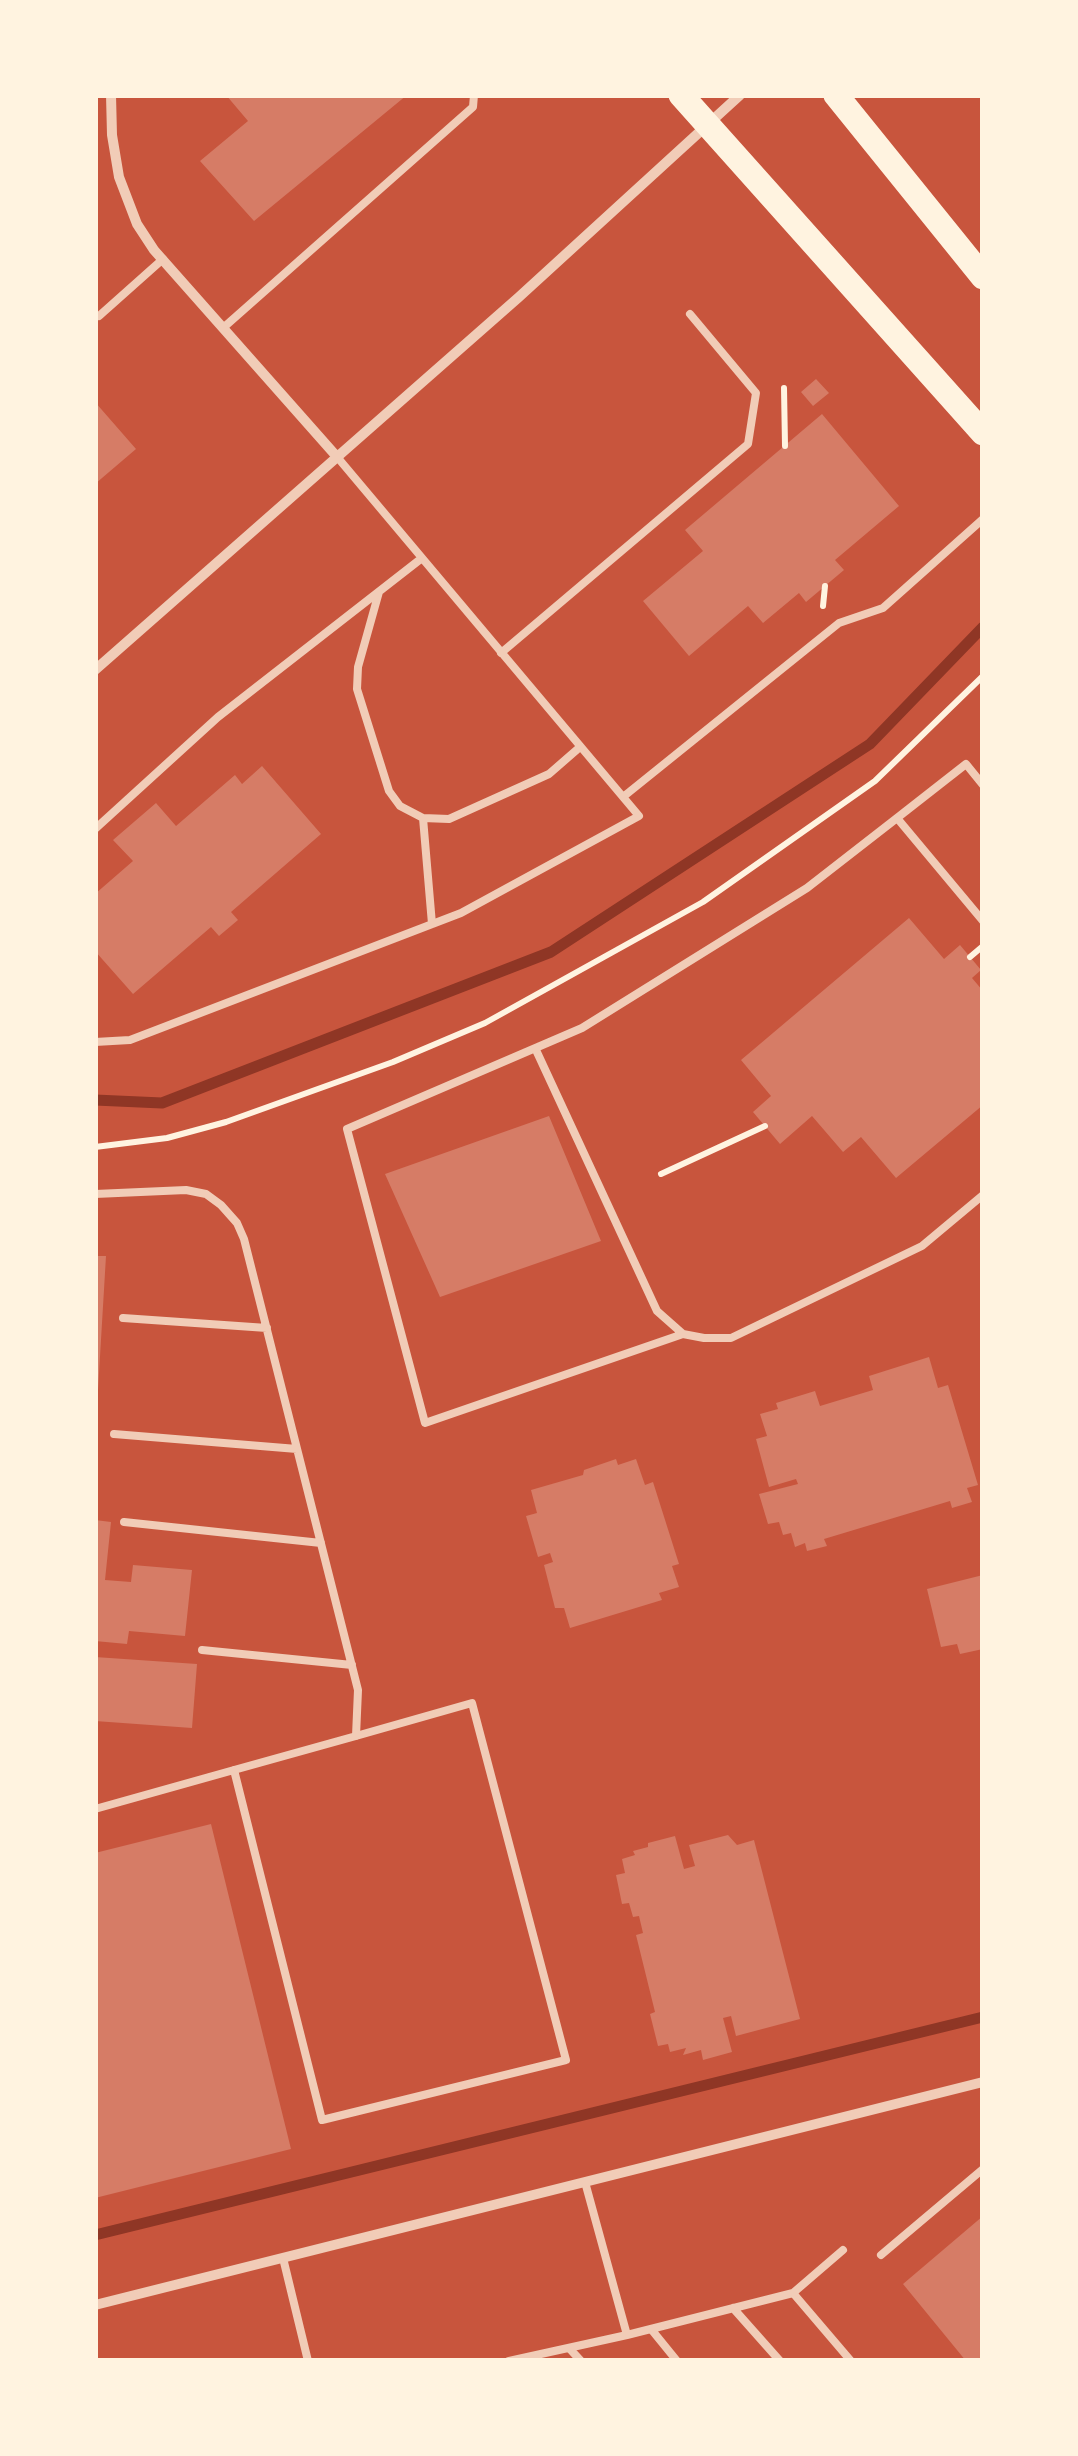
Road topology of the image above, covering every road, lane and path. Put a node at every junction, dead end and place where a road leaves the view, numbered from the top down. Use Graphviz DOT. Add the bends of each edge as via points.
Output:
graph roads {
  1 [pos="111,95"];
  2 [pos="474,95"];
  3 [pos="682,95"];
  4 [pos="740,95"];
  5 [pos="836,95"];
  6 [pos="708,127"];
  7 [pos="163,259"];
  8 [pos="983,278"];
  9 [pos="690,314"];
  10 [pos="99,316"];
  11 [pos="223,328"];
  12 [pos="784,388"];
  13 [pos="983,433"];
  14 [pos="784,446"];
  15 [pos="338,458"];
  16 [pos="983,519"];
  17 [pos="422,558"];
  18 [pos="825,586"];
  19 [pos="379,592"];
  20 [pos="822,612"];
  21 [pos="501,653"];
  22 [pos="95,670"];
  23 [pos="983,676"];
  24 [pos="580,747"];
  25 [pos="983,784"];
  26 [pos="622,797"];
  27 [pos="422,818"];
  28 [pos="897,818"];
  29 [pos="95,830"];
  30 [pos="983,921"];
  31 [pos="432,924"];
  32 [pos="983,946"];
  33 [pos="970,957"];
  34 [pos="95,1042"];
  35 [pos="536,1050"];
  36 [pos="765,1126"];
  37 [pos="95,1147"];
  38 [pos="660,1174"];
  39 [pos="95,1194"];
  40 [pos="983,1195"];
  41 [pos="123,1318"];
  42 [pos="267,1328"];
  43 [pos="682,1334"];
  44 [pos="114,1434"];
  45 [pos="297,1449"];
  46 [pos="124,1522"];
  47 [pos="321,1543"];
  48 [pos="202,1650"];
  49 [pos="352,1665"];
  50 [pos="356,1736"];
  51 [pos="234,1770"];
  52 [pos="95,1809"];
  53 [pos="983,2082"];
  54 [pos="983,2169"];
  55 [pos="585,2182"];
  56 [pos="843,2250"];
  57 [pos="881,2255"];
  58 [pos="283,2258"];
  59 [pos="794,2293"];
  60 [pos="95,2304"];
  61 [pos="734,2308"];
  62 [pos="651,2329"];
  63 [pos="627,2335"];
  64 [pos="569,2348"];
  65 [pos="308,2361"];
  66 [pos="509,2361"];
  67 [pos="581,2361"];
  68 [pos="677,2361"];
  69 [pos="780,2361"];
  70 [pos="851,2361"];
  1 -- 7 [label="street" via="119,176 137,224"];
  2 -- 11 [label="lane" via="473,107"];
  3 -- 6 [label="main road"];
  4 -- 6 [label="street"];
  5 -- 8 [label="main road"];
  6 -- 13 [label="main road"];
  6 -- 15 [label="street"];
  7 -- 10 [label="lane"];
  7 -- 11 [label="street"];
  9 -- 21 [label="lane" via="756,393 748,444"];
  11 -- 15 [label="street"];
  12 -- 14 [label="path"];
  15 -- 17 [label="lane"];
  15 -- 22 [label="street"];
  16 -- 26 [label="lane" via="882,608 839,622"];
  17 -- 19 [label="lane"];
  17 -- 21 [label="lane"];
  18 -- 20 [label="path"];
  19 -- 27 [label="lane" via="357,690 388,791"];
  19 -- 29 [label="lane" via="218,717"];
  21 -- 24 [label="lane"];
  23 -- 37 [label="path" via="874,781 719,892 485,1024 226,1122"];
  24 -- 26 [label="lane"];
  24 -- 27 [label="lane" via="550,774 449,820"];
  25 -- 28 [label="lane" via="966,764"];
  26 -- 31 [label="lane" via="638,816"];
  27 -- 31 [label="lane"];
  28 -- 30 [label="lane"];
  28 -- 35 [label="lane" via="748,927"];
  31 -- 34 [label="lane" via="130,1040"];
  32 -- 33 [label="path"];
  35 -- 43 [label="lane" via="657,1311"];
  35 -- 43 [label="lane" via="347,1128 425,1424"];
  36 -- 38 [label="path"];
  39 -- 42 [label="lane" via="186,1190 221,1205 244,1239"];
  40 -- 43 [label="lane" via="922,1246 731,1338"];
  41 -- 42 [label="lane"];
  42 -- 45 [label="lane"];
  44 -- 45 [label="lane"];
  45 -- 47 [label="lane"];
  46 -- 47 [label="lane"];
  47 -- 49 [label="lane"];
  48 -- 49 [label="lane"];
  49 -- 50 [label="lane"];
  50 -- 51 [label="lane"];
  50 -- 51 [label="lane" via="472,1703 566,2060 322,2120"];
  51 -- 52 [label="lane"];
  53 -- 55 [label="street"];
  54 -- 57 [label="lane"];
  55 -- 58 [label="street"];
  55 -- 63 [label="lane"];
  56 -- 59 [label="lane"];
  58 -- 60 [label="street"];
  58 -- 65 [label="lane"];
  59 -- 61 [label="lane"];
  59 -- 70 [label="lane"];
  61 -- 62 [label="lane"];
  61 -- 69 [label="lane"];
  62 -- 63 [label="lane"];
  62 -- 68 [label="lane"];
  63 -- 64 [label="lane"];
  64 -- 66 [label="lane"];
  64 -- 67 [label="lane"];
}
